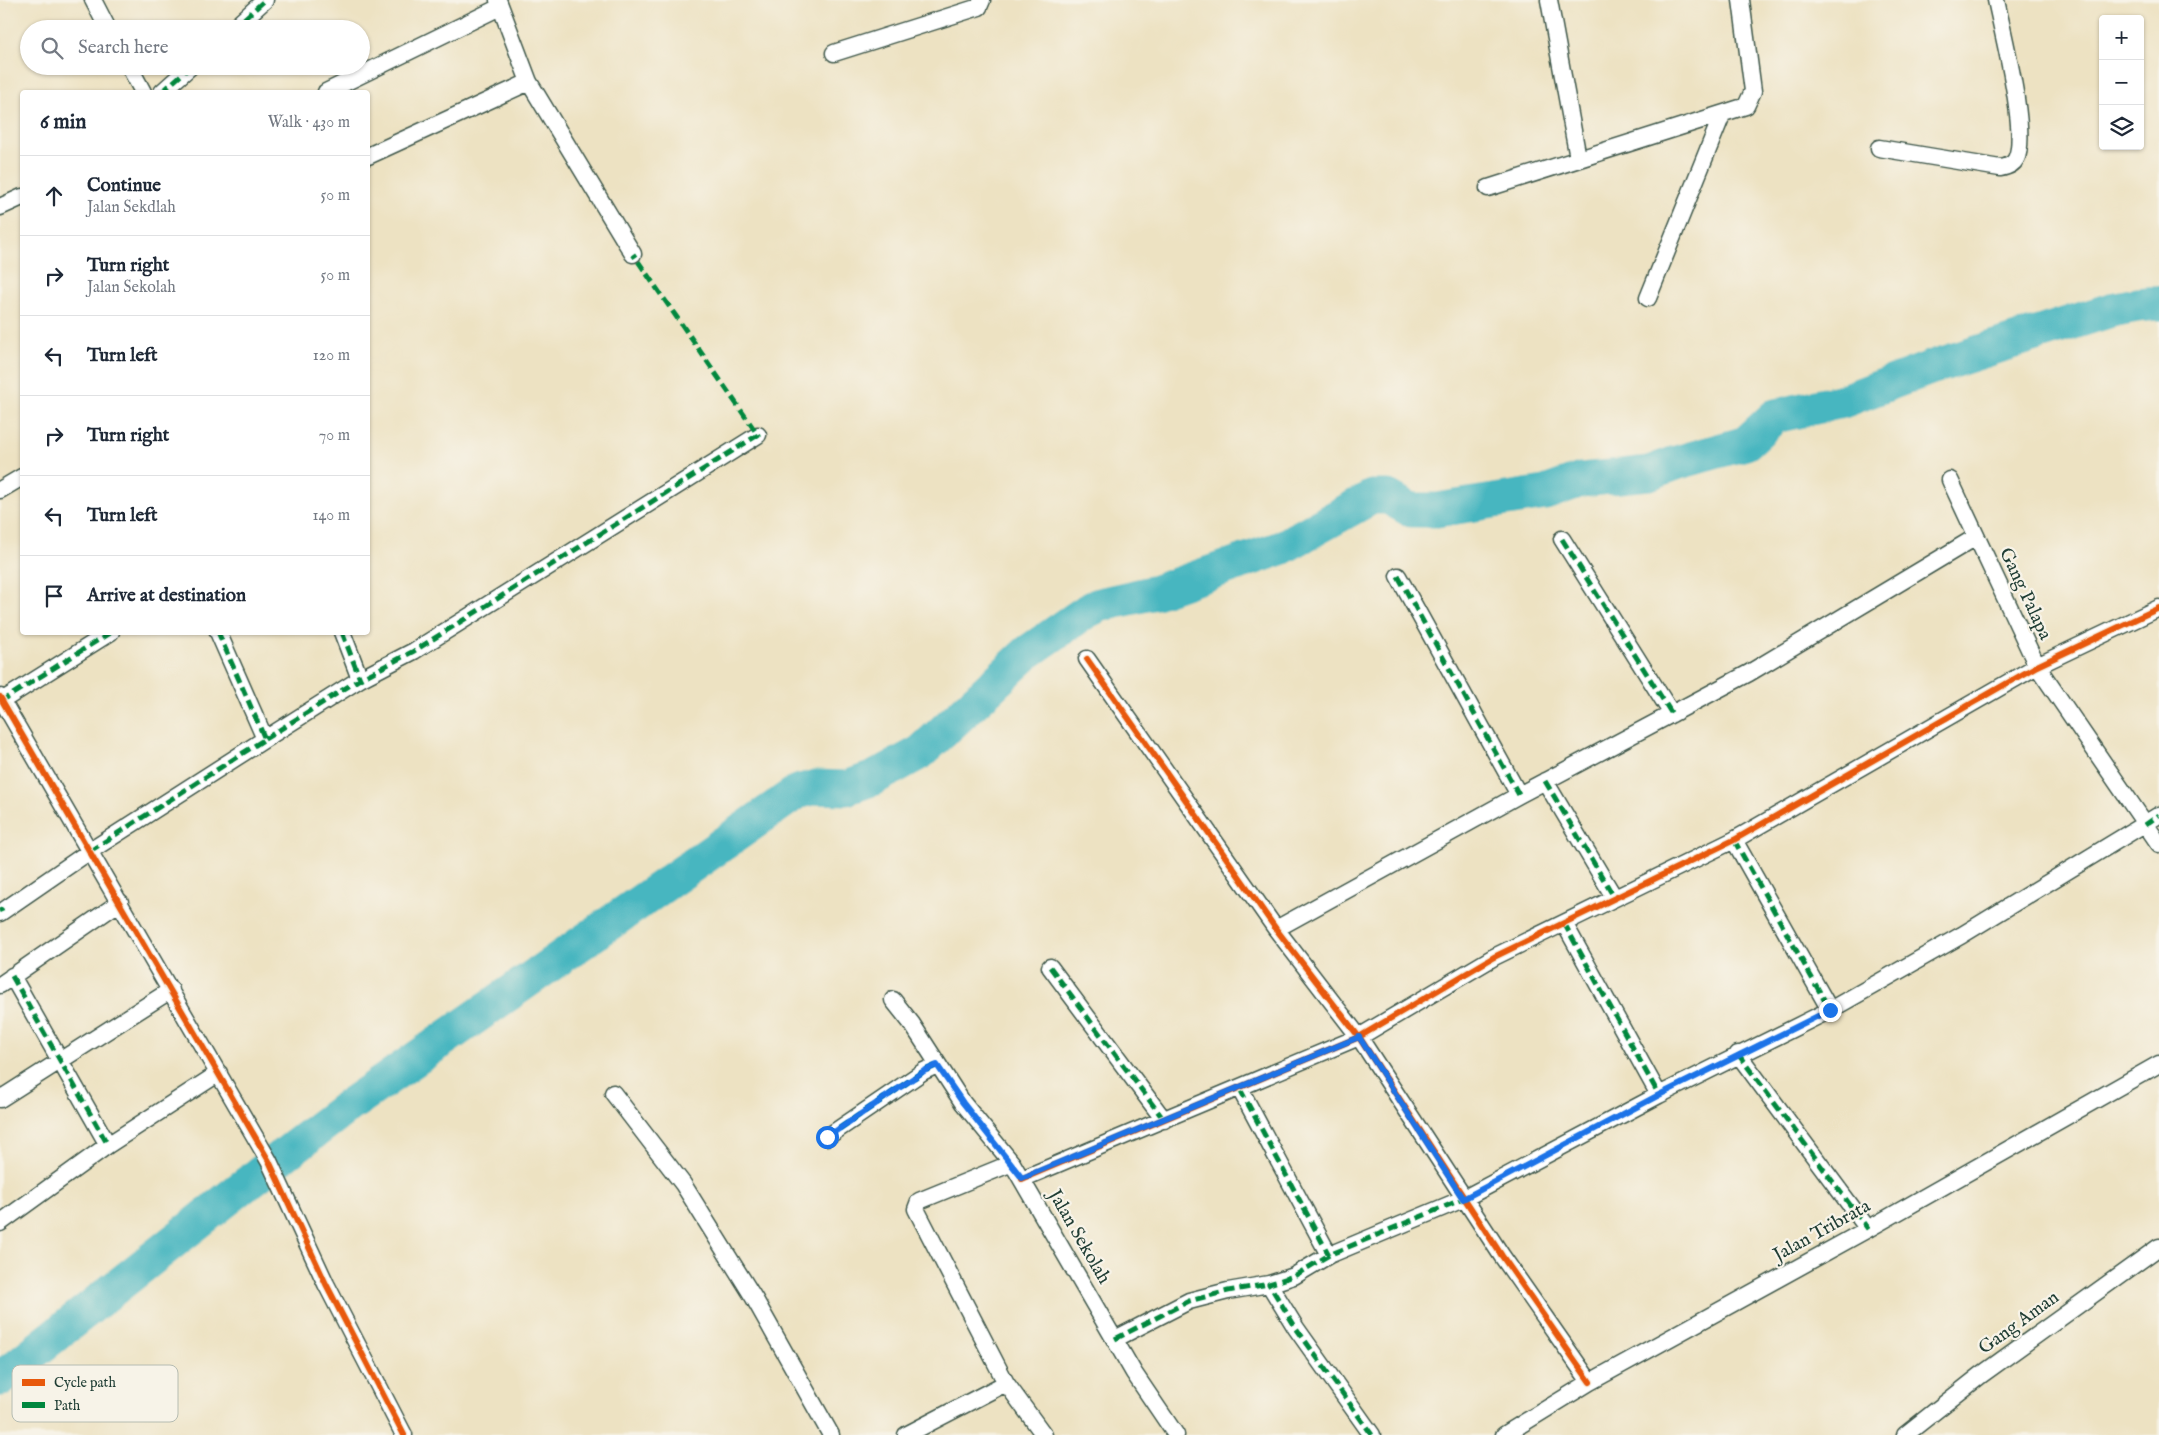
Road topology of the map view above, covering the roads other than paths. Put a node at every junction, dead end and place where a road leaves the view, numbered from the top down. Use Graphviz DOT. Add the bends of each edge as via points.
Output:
graph roads {
  1 [pos="93,0"];
  2 [pos="265,0"];
  3 [pos="982,0"];
  4 [pos="1549,0"];
  5 [pos="1741,0"];
  6 [pos="1996,0"];
  7 [pos="499,2"];
  8 [pos="103,20"];
  9 [pos="243,20"];
  10 [pos="834,52"];
  11 [pos="370,69"];
  12 [pos="134,75"];
  13 [pos="181,75"];
  14 [pos="359,75"];
  15 [pos="529,82"];
  16 [pos="142,90"];
  17 [pos="164,90"];
  18 [pos="330,90"];
  19 [pos="1722,115"];
  20 [pos="1879,148"];
  21 [pos="370,155"];
  22 [pos="1578,158"];
  23 [pos="1488,188"];
  24 [pos="20,198"];
  25 [pos="0,207"];
  26 [pos="633,254"];
  27 [pos="1648,298"];
  28 [pos="758,435"];
  29 [pos="20,478"];
  30 [pos="1950,480"];
  31 [pos="0,490"];
  32 [pos="1976,536"];
  33 [pos="1562,539"];
  34 [pos="1398,576"];
  35 [pos="2159,608"];
  36 [pos="106,635"];
  37 [pos="219,635"];
  38 [pos="343,635"];
  39 [pos="1087,659"];
  40 [pos="2037,666"];
  41 [pos="360,679"];
  42 [pos="1,700"];
  43 [pos="1672,714"];
  44 [pos="265,739"];
  45 [pos="1545,781"];
  46 [pos="1519,795"];
  47 [pos="2159,815"];
  48 [pos="2146,825"];
  49 [pos="1734,840"];
  50 [pos="2159,844"];
  51 [pos="90,851"];
  52 [pos="1614,897"];
  53 [pos="120,902"];
  54 [pos="1,911"];
  55 [pos="1564,923"];
  56 [pos="1276,929"];
  57 [pos="1050,967"];
  58 [pos="6,980"];
  59 [pos="171,990"];
  60 [pos="892,1000"];
  61 [pos="1830,1010"];
  62 [pos="1359,1037"];
  63 [pos="1738,1054"];
  64 [pos="59,1060"];
  65 [pos="937,1065"];
  66 [pos="2157,1071"];
  67 [pos="219,1073"];
  68 [pos="1240,1089"];
  69 [pos="613,1093"];
  70 [pos="1659,1095"];
  71 [pos="0,1100"];
  72 [pos="1164,1120"];
  73 [pos="827,1137"];
  74 [pos="108,1145"];
  75 [pos="1012,1163"];
  76 [pos="1022,1178"];
  77 [pos="1463,1199"];
  78 [pos="0,1224"];
  79 [pos="1868,1229"];
  80 [pos="2159,1247"];
  81 [pos="1329,1255"];
  82 [pos="1270,1284"];
  83 [pos="1115,1339"];
  84 [pos="1590,1382"];
  85 [pos="1006,1383"];
  86 [pos="404,1435"];
  87 [pos="831,1435"];
  88 [pos="906,1435"];
  89 [pos="1044,1435"];
  90 [pos="1176,1435"];
  91 [pos="1372,1435"];
  92 [pos="1504,1435"];
  93 [pos="1905,1435"];
  1 -- 8 [label="street"];
  2 -- 9 [label="street"];
  3 -- 10 [label="street" via="979,7"];
  4 -- 22 [label="street"];
  5 -- 19 [label="street" via="1753,91 1746,106"];
  6 -- 20 [label="street" via="2013,82 2019,130 2016,160 2010,166 2000,168"];
  7 -- 11 [label="street"];
  7 -- 15 [label="street"];
  12 -- 16 [label="street"];
  13 -- 17 [label="street"];
  14 -- 18 [label="street"];
  15 -- 21 [label="street"];
  15 -- 26 [label="street"];
  19 -- 22 [label="street"];
  19 -- 27 [label="street"];
  22 -- 23 [label="street"];
  24 -- 25 [label="street"];
  28 -- 41 [label="street" via="414,650"];
  29 -- 31 [label="street"];
  30 -- 32 [label="street, Gang Palapa"];
  32 -- 40 [label="street, Gang Palapa"];
  32 -- 43 [label="street" via="1749,673"];
  33 -- 43 [label="street"];
  34 -- 46 [label="street"];
  35 -- 40 [label="street"];
  36 -- 42 [label="street"];
  37 -- 44 [label="street"];
  38 -- 41 [label="street"];
  39 -- 56 [label="street"];
  40 -- 48 [label="street, Gang Palapa"];
  40 -- 49 [label="street"];
  41 -- 44 [label="street"];
  42 -- 51 [label="street"];
  43 -- 45 [label="street"];
  44 -- 51 [label="street"];
  45 -- 46 [label="street"];
  45 -- 52 [label="street"];
  46 -- 56 [label="street"];
  47 -- 48 [label="street"];
  48 -- 50 [label="street, Gang Palapa"];
  48 -- 61 [label="street"];
  49 -- 52 [label="street"];
  49 -- 61 [label="street"];
  51 -- 53 [label="street"];
  51 -- 54 [label="street"];
  52 -- 55 [label="street"];
  53 -- 58 [label="street"];
  53 -- 59 [label="street"];
  55 -- 62 [label="street" via="1494,957"];
  55 -- 70 [label="street"];
  56 -- 62 [label="street"];
  57 -- 72 [label="street"];
  58 -- 64 [label="street"];
  59 -- 64 [label="street"];
  59 -- 67 [label="street"];
  60 -- 65 [label="street, Jalan Sekolah" via="912,1024"];
  61 -- 63 [label="street"];
  62 -- 68 [label="street"];
  62 -- 77 [label="street"];
  63 -- 70 [label="street"];
  63 -- 79 [label="street"];
  64 -- 71 [label="street"];
  64 -- 74 [label="street"];
  65 -- 73 [label="street"];
  65 -- 75 [label="street, Jalan Sekolah"];
  66 -- 79 [label="street, Jalan Tribrata"];
  67 -- 74 [label="street"];
  67 -- 86 [label="street" via="279,1183 326,1284"];
  68 -- 72 [label="street"];
  68 -- 81 [label="street"];
  69 -- 87 [label="street" via="683,1184 754,1298"];
  70 -- 77 [label="street"];
  72 -- 76 [label="street"];
  74 -- 78 [label="street"];
  75 -- 76 [label="street, Jalan Sekolah"];
  75 -- 85 [label="street" via="937,1192 919,1201 916,1209"];
  76 -- 83 [label="street, Jalan Sekolah"];
  77 -- 81 [label="street"];
  77 -- 84 [label="street"];
  79 -- 84 [label="street, Jalan Tribrata"];
  80 -- 93 [label="street, Gang Aman"];
  81 -- 82 [label="street" via="1294,1276"];
  82 -- 83 [label="street" via="1189,1301"];
  82 -- 91 [label="street" via="1296,1328"];
  83 -- 90 [label="street, Jalan Sekolah"];
  84 -- 92 [label="street, Jalan Tribrata"];
  85 -- 88 [label="street"];
  85 -- 89 [label="street"];
}
